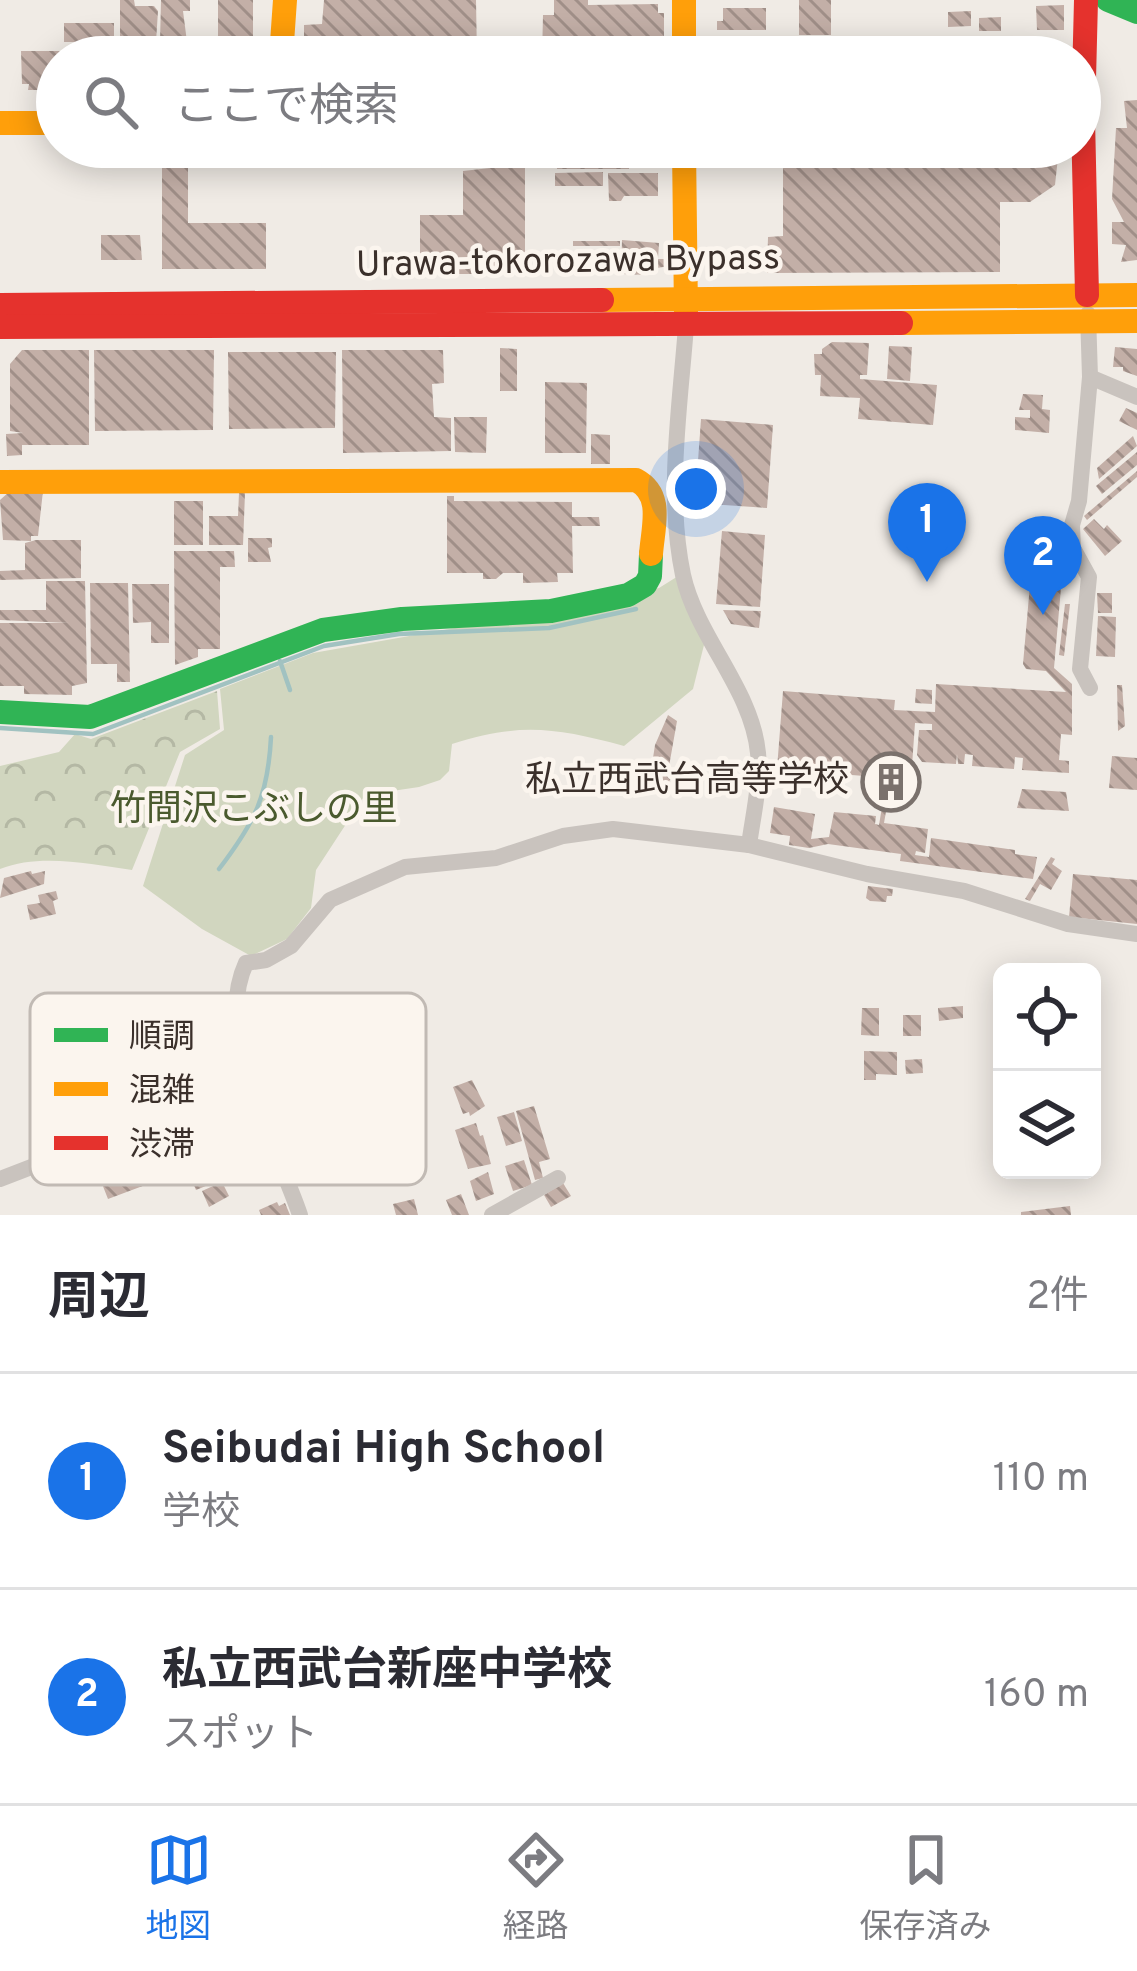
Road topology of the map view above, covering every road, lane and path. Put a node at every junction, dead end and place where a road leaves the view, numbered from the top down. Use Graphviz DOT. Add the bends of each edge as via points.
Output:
graph roads {
  1 [pos="285,0"];
  2 [pos="684,0"];
  3 [pos="1086,0"];
  4 [pos="1108,0"];
  5 [pos="1137,12"];
  6 [pos="282,36"];
  7 [pos="684,36"];
  8 [pos="1084,36"];
  9 [pos="0,123"];
  10 [pos="36,123"];
  11 [pos="684,168"];
  12 [pos="1083,168"];
  13 [pos="1137,296"];
  14 [pos="686,297"];
  15 [pos="0,304"];
  16 [pos="1088,308"];
  17 [pos="1137,321"];
  18 [pos="686,326"];
  19 [pos="0,327"];
  20 [pos="1090,377"];
  21 [pos="1137,397"];
  22 [pos="0,482"];
  23 [pos="1090,688"];
  24 [pos="0,712"];
  25 [pos="749,845"];
  26 [pos="1137,934"];
  27 [pos="238,993"];
  28 [pos="30,1168"];
  29 [pos="558,1178"];
  30 [pos="0,1180"];
  31 [pos="288,1185"];
  32 [pos="300,1215"];
  33 [pos="492,1215"];
  1 -- 6 [label="main road"];
  2 -- 7 [label="main road"];
  3 -- 8 [label="main road"];
  4 -- 5 [label="main road"];
  9 -- 10 [label="main road"];
  11 -- 14 [label="main road"];
  12 -- 16 [label="main road"];
  13 -- 16 [label="main road, Urawa-tokorozawa Bypass"];
  14 -- 15 [label="main road, Urawa-tokorozawa Bypass"];
  14 -- 16 [label="main road, Urawa-tokorozawa Bypass"];
  14 -- 18 [label="main road"];
  16 -- 17 [label="main road, Urawa-tokorozawa Bypass"];
  16 -- 18 [label="main road, Urawa-tokorozawa Bypass"];
  16 -- 20 [label="street"];
  18 -- 19 [label="main road, Urawa-tokorozawa Bypass"];
  18 -- 25 [label="street" via="678,537 690,601 754,731 759,757"];
  20 -- 21 [label="street"];
  20 -- 23 [label="street" via="1072,525 1073,548 1089,578 1080,669"];
  22 -- 24 [label="main road" via="636,480 655,498 650,576 628,595 551,611 323,630 90,717"];
  25 -- 26 [label="street"];
  25 -- 27 [label="street" via="614,829 496,858 405,867 330,900 291,946 246,963"];
  28 -- 30 [label="street"];
  29 -- 33 [label="street"];
  31 -- 32 [label="street"];
}
